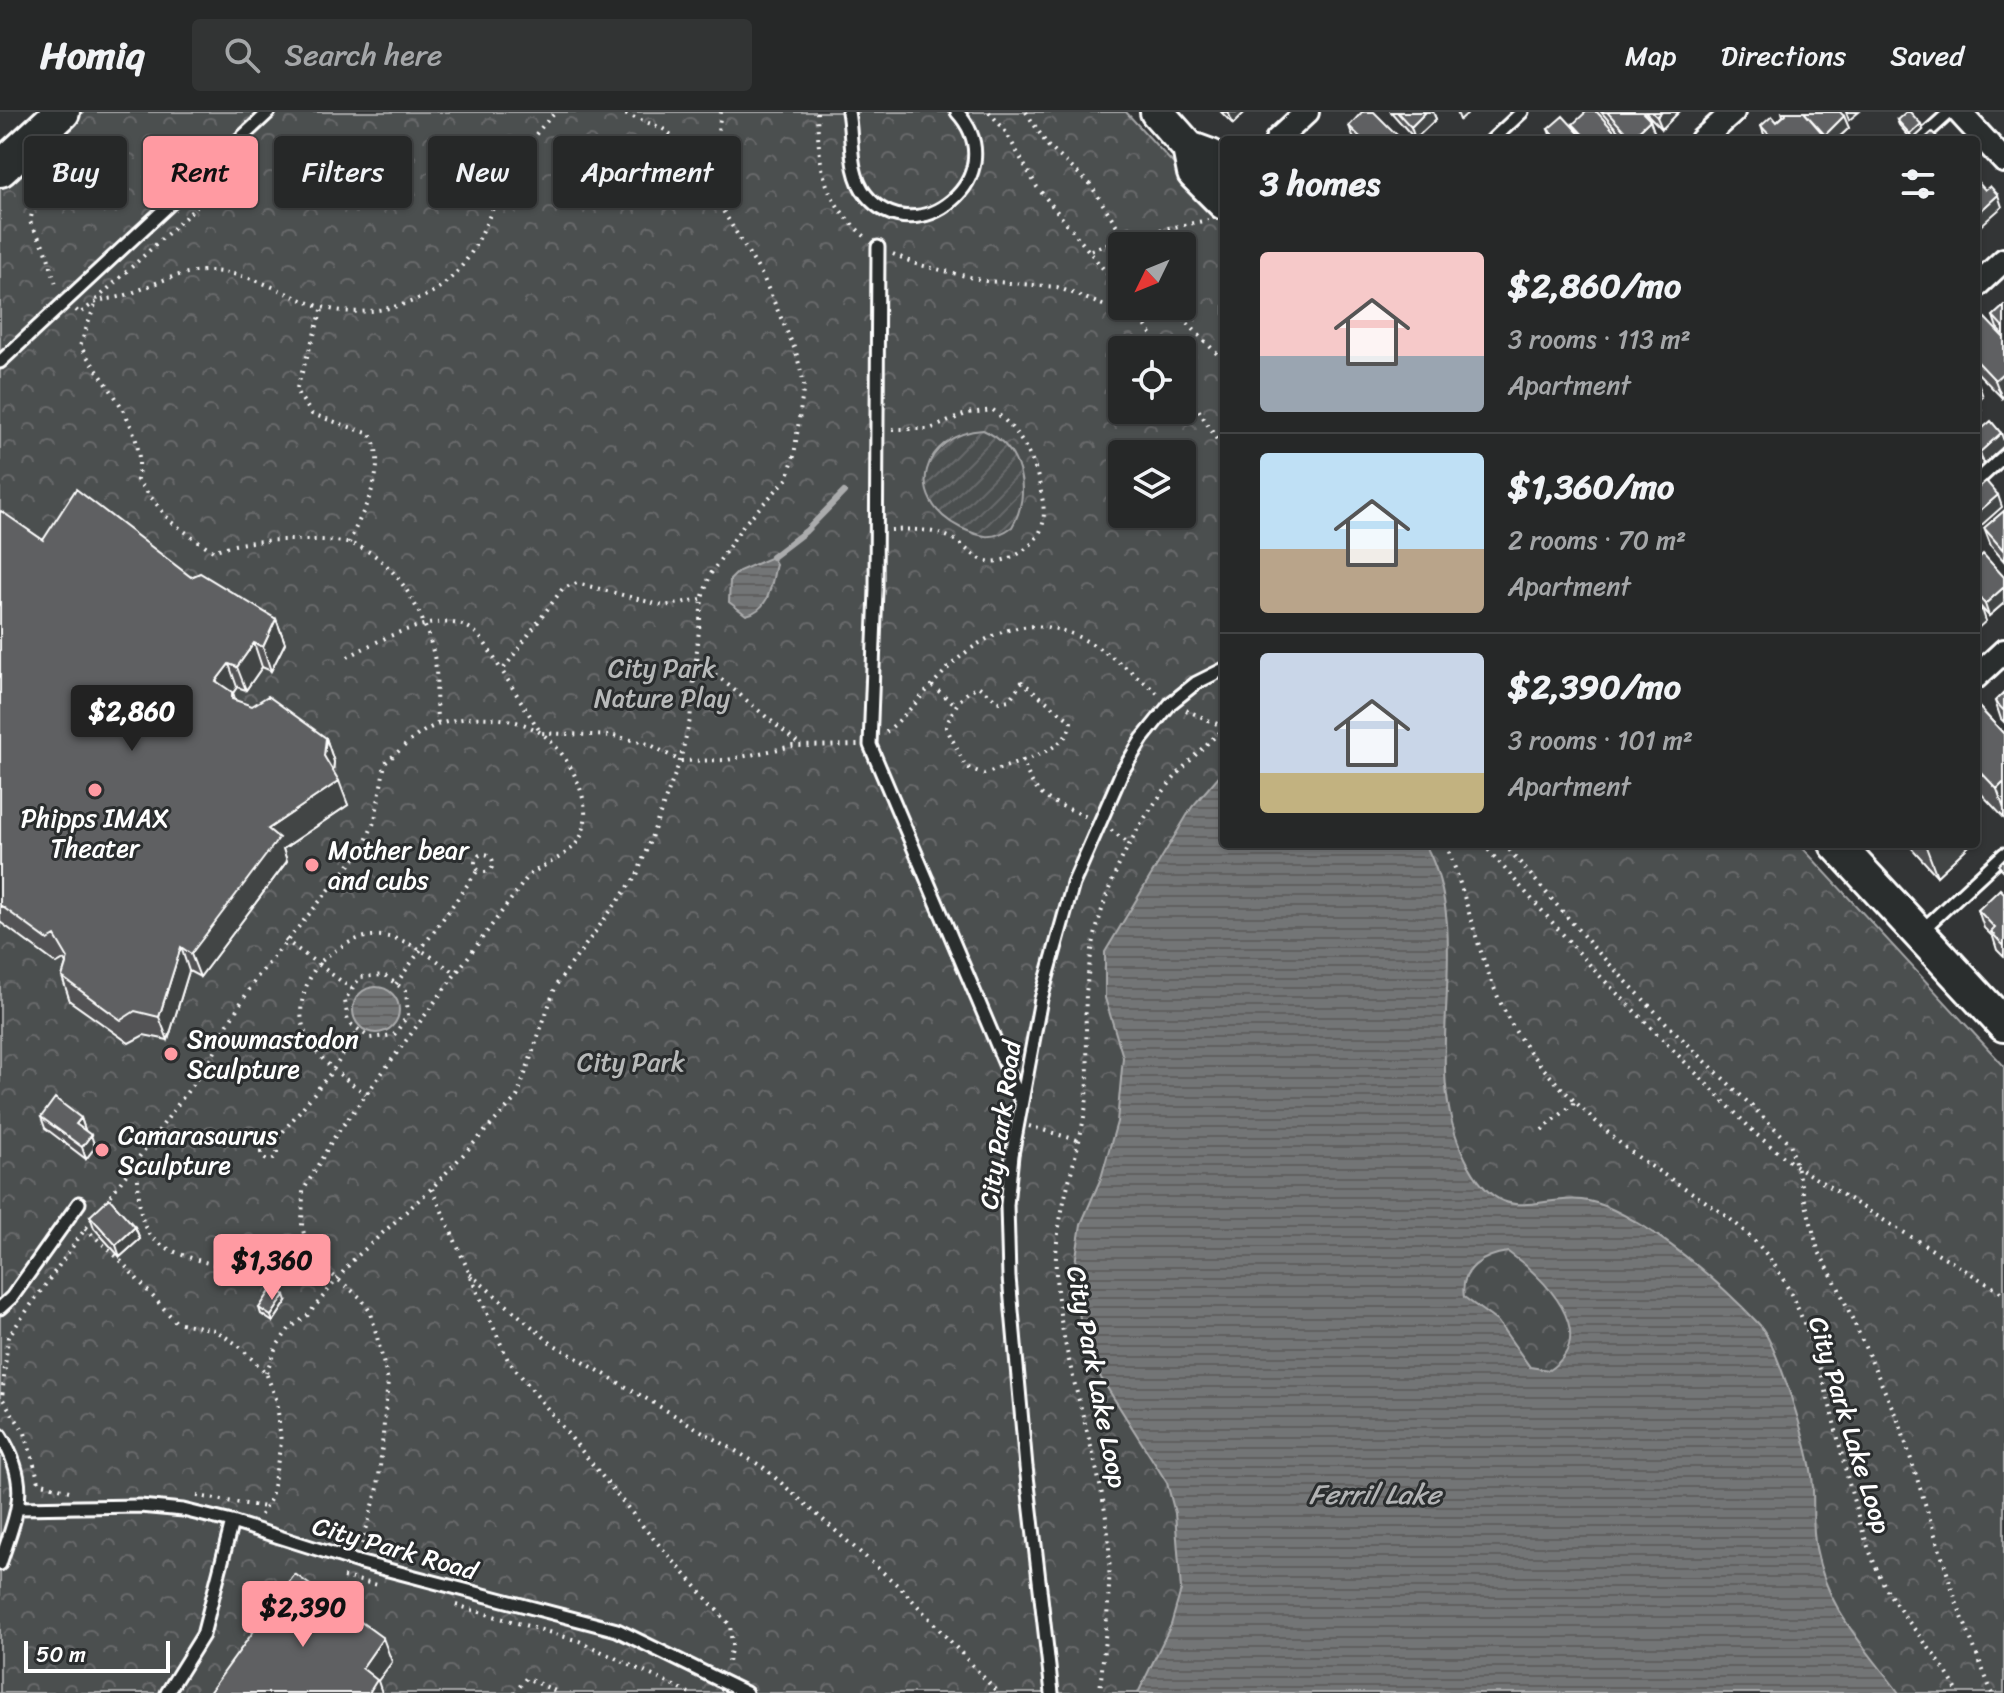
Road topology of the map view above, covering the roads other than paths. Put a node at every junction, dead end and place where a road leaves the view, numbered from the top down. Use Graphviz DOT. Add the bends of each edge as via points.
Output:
graph roads {
  1 [pos="62,112"];
  2 [pos="269,112"];
  3 [pos="848,112"];
  4 [pos="957,112"];
  5 [pos="1157,112"];
  6 [pos="1307,112"];
  7 [pos="1522,112"];
  8 [pos="1733,112"];
  9 [pos="1950,112"];
  10 [pos="1959,112"];
  11 [pos="1281,136"];
  12 [pos="1496,136"];
  13 [pos="1706,136"];
  14 [pos="1923,136"];
  15 [pos="1189,148"];
  16 [pos="2004,161"];
  17 [pos="1220,166"];
  18 [pos="0,169"];
  19 [pos="1220,199"];
  20 [pos="878,247"];
  21 [pos="2004,260"];
  22 [pos="1980,282"];
  23 [pos="0,362"];
  24 [pos="2004,456"];
  25 [pos="1980,478"];
  26 [pos="2004,651"];
  27 [pos="1220,671"];
  28 [pos="1980,673"];
  29 [pos="1840,848"];
  30 [pos="2004,854"];
  31 [pos="1919,933"];
  32 [pos="2004,1025"];
  33 [pos="1021,1102"];
  34 [pos="79,1203"];
  35 [pos="0,1308"];
  36 [pos="0,1435"];
  37 [pos="18,1508"];
  38 [pos="232,1522"];
  39 [pos="0,1564"];
  40 [pos="167,1693"];
  41 [pos="746,1693"];
  42 [pos="1052,1693"];
  1 -- 18 [label="main road"];
  2 -- 23 [label="lane"];
  3 -- 4 [label="lane" via="855,173 866,195 885,211 902,216 942,208 967,188 974,169 973,145 968,124"];
  5 -- 15 [label="main road"];
  6 -- 11 [label="street"];
  7 -- 12 [label="lane"];
  8 -- 13 [label="street"];
  9 -- 14 [label="lane"];
  10 -- 16 [label="street"];
  15 -- 17 [label="main road"];
  15 -- 19 [label="main road" via="1194,173"];
  20 -- 33 [label="lane" via="870,745"];
  21 -- 22 [label="street"];
  24 -- 25 [label="lane"];
  26 -- 28 [label="street"];
  27 -- 33 [label="lane, City Park Road" via="1171,703 1135,750 1099,824 1073,884 1041,999"];
  29 -- 31 [label="main road"];
  30 -- 31 [label="lane"];
  31 -- 32 [label="main road"];
  33 -- 42 [label="lane, City Park Road" via="1007,1205 1009,1277"];
  34 -- 35 [label="lane"];
  36 -- 37 [label="lane" via="16,1461"];
  37 -- 38 [label="lane, City Park Road" via="140,1506"];
  37 -- 39 [label="lane"];
  38 -- 40 [label="lane" via="203,1635"];
  38 -- 41 [label="lane, City Park Road" via="358,1562 617,1630"];
}
